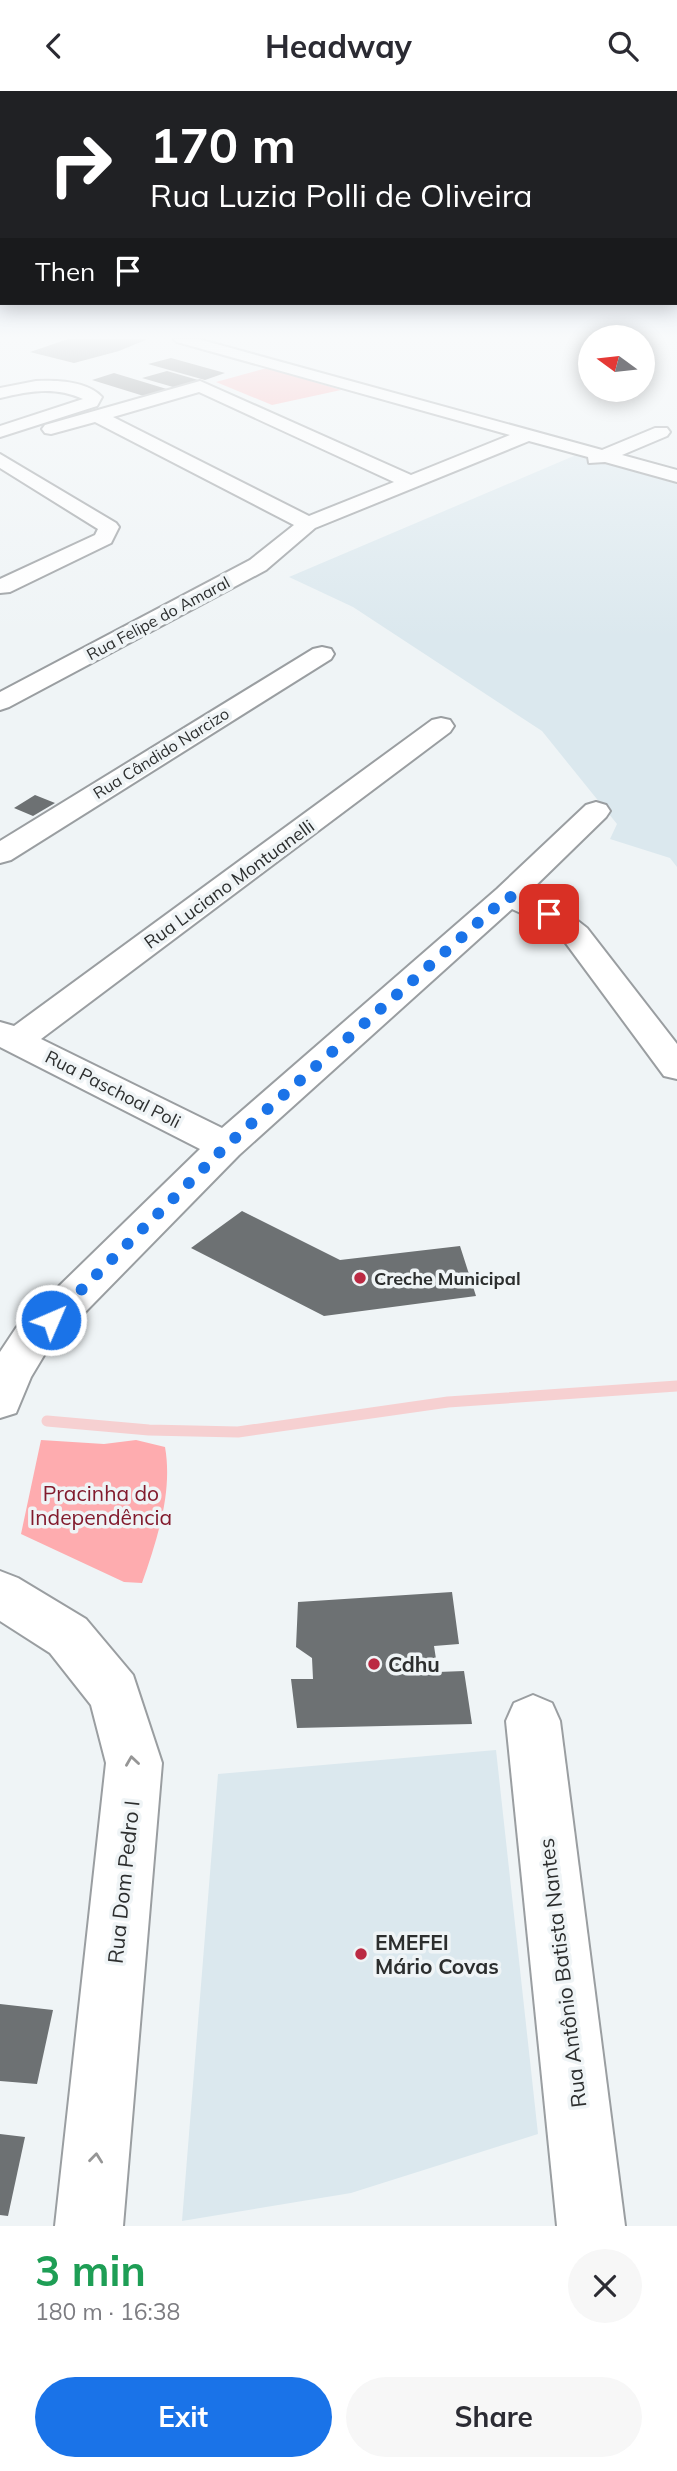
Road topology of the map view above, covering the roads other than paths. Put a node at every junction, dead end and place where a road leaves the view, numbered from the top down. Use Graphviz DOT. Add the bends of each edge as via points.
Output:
graph roads {
  1 [pos="142,439"];
  2 [pos="315,439"];
  3 [pos="518,439"];
  4 [pos="540,439"];
  5 [pos="646,439"];
  6 [pos="677,453"];
  7 [pos="605,456"];
  8 [pos="0,460"];
  9 [pos="646,467"];
  10 [pos="677,476"];
  11 [pos="604,477"];
  12 [pos="412,483"];
  13 [pos="308,524"];
  14 [pos="2,587"];
  15 [pos="322,654"];
  16 [pos="0,702"];
  17 [pos="441,726"];
  18 [pos="596,811"];
  19 [pos="0,854"];
  20 [pos="508,896"];
  21 [pos="8,1037"];
  22 [pos="677,1068"];
  23 [pos="226,1146"];
  24 [pos="0,1401"];
  25 [pos="0,1594"];
  26 [pos="533,1721"];
  27 [pos="89,2226"];
  28 [pos="591,2226"];
  1 -- 13 [label="street"];
  2 -- 12 [label="street"];
  3 -- 12 [label="street, Rua Felipe do Amaral"];
  4 -- 7 [label="street"];
  5 -- 7 [label="street"];
  6 -- 9 [label="street"];
  7 -- 9 [label="street"];
  7 -- 11 [label="street" via="577,469"];
  8 -- 14 [label="street" via="109,527 104,539"];
  9 -- 10 [label="street"];
  12 -- 13 [label="street, Rua Felipe do Amaral"];
  13 -- 16 [label="street, Rua Felipe do Amaral" via="258,565"];
  15 -- 19 [label="street, Rua Cândido Narcizo"];
  17 -- 21 [label="street, Rua Luciano Montuanelli"];
  18 -- 20 [label="street"];
  20 -- 22 [label="street" via="549,914 576,935"];
  20 -- 23 [label="street"];
  21 -- 23 [label="street, Rua Paschoal Poli"];
  23 -- 24 [label="street" via="31,1340 10,1373"];
  27 -- 25 [label="street, Rua Dom Pedro I, one-way" via="134,1763 114,1693 68,1636"];
  26 -- 28 [label="street, Rua Antônio Batista Nantes"];
}
